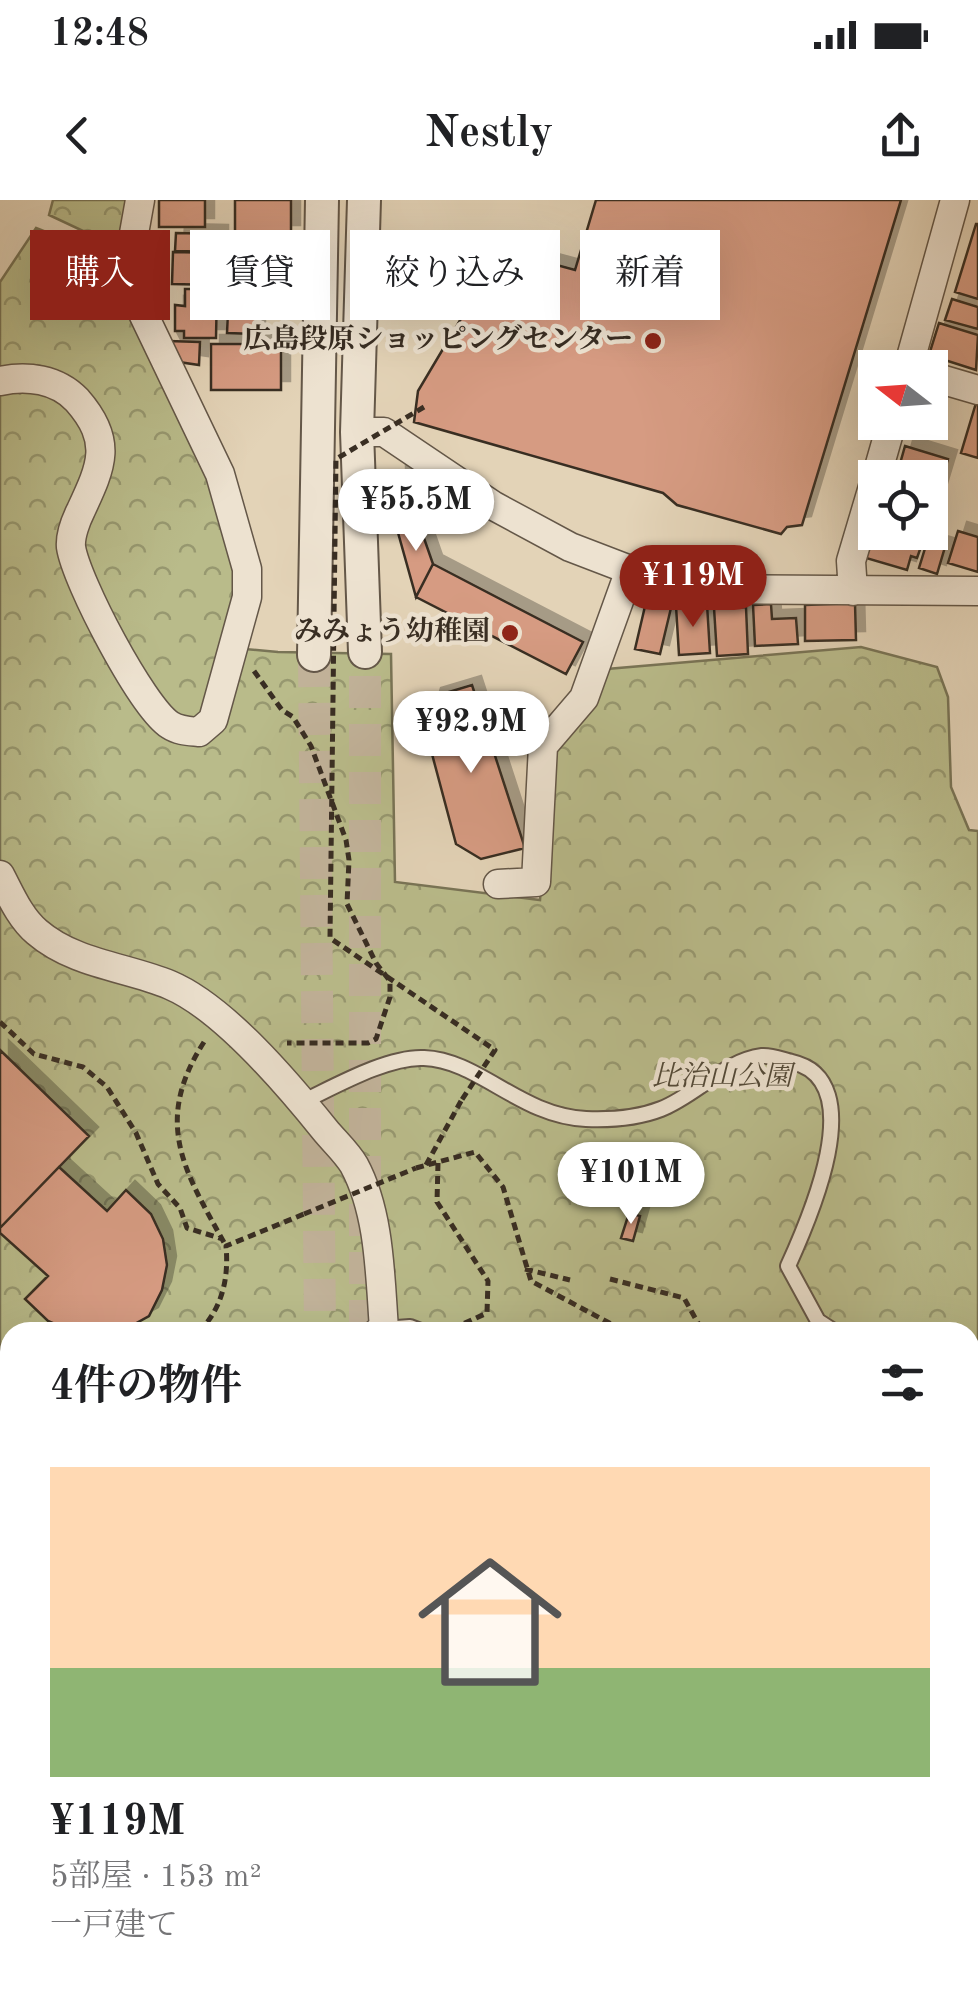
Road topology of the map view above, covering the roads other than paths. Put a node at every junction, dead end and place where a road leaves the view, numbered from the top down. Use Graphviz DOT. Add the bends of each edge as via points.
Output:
graph roads {
  1 [pos="140,200"];
  2 [pos="322,200"];
  3 [pos="364,200"];
  4 [pos="956,200"];
  5 [pos="978,206"];
  6 [pos="913,350"];
  7 [pos="0,380"];
  8 [pos="948,381"];
  9 [pos="978,390"];
  10 [pos="357,432"];
  11 [pos="858,537"];
  12 [pos="630,570"];
  13 [pos="978,591"];
  14 [pos="853,592"];
  15 [pos="365,652"];
  16 [pos="314,654"];
  17 [pos="0,875"];
  18 [pos="498,884"];
  19 [pos="302,1102"];
  20 [pos="381,1322"];
  21 [pos="820,1322"];
  1 -- 7 [label="street" via="126,278 220,474 248,569 247,597 212,720 200,732 169,725 144,698 85,587 70,544 102,458 102,440 86,410 66,388 23,376"];
  2 -- 16 [label="street"];
  3 -- 10 [label="street"];
  4 -- 5 [label="street"];
  4 -- 6 [label="street"];
  8 -- 9 [label="street"];
  10 -- 12 [label="street" via="384,432 494,506"];
  10 -- 15 [label="street"];
  11 -- 14 [label="street"];
  12 -- 14 [label="street" via="702,589"];
  12 -- 18 [label="street" via="584,698 544,746 536,882"];
  13 -- 14 [label="street"];
  17 -- 19 [label="street" via="36,931 67,951 194,997"];
  19 -- 20 [label="street" via="354,1164 377,1248"];
  19 -- 21 [label="lane" via="421,1057 452,1063 542,1112 629,1118 663,1108 764,1056 804,1065 828,1096 830,1150 788,1266"];
}
